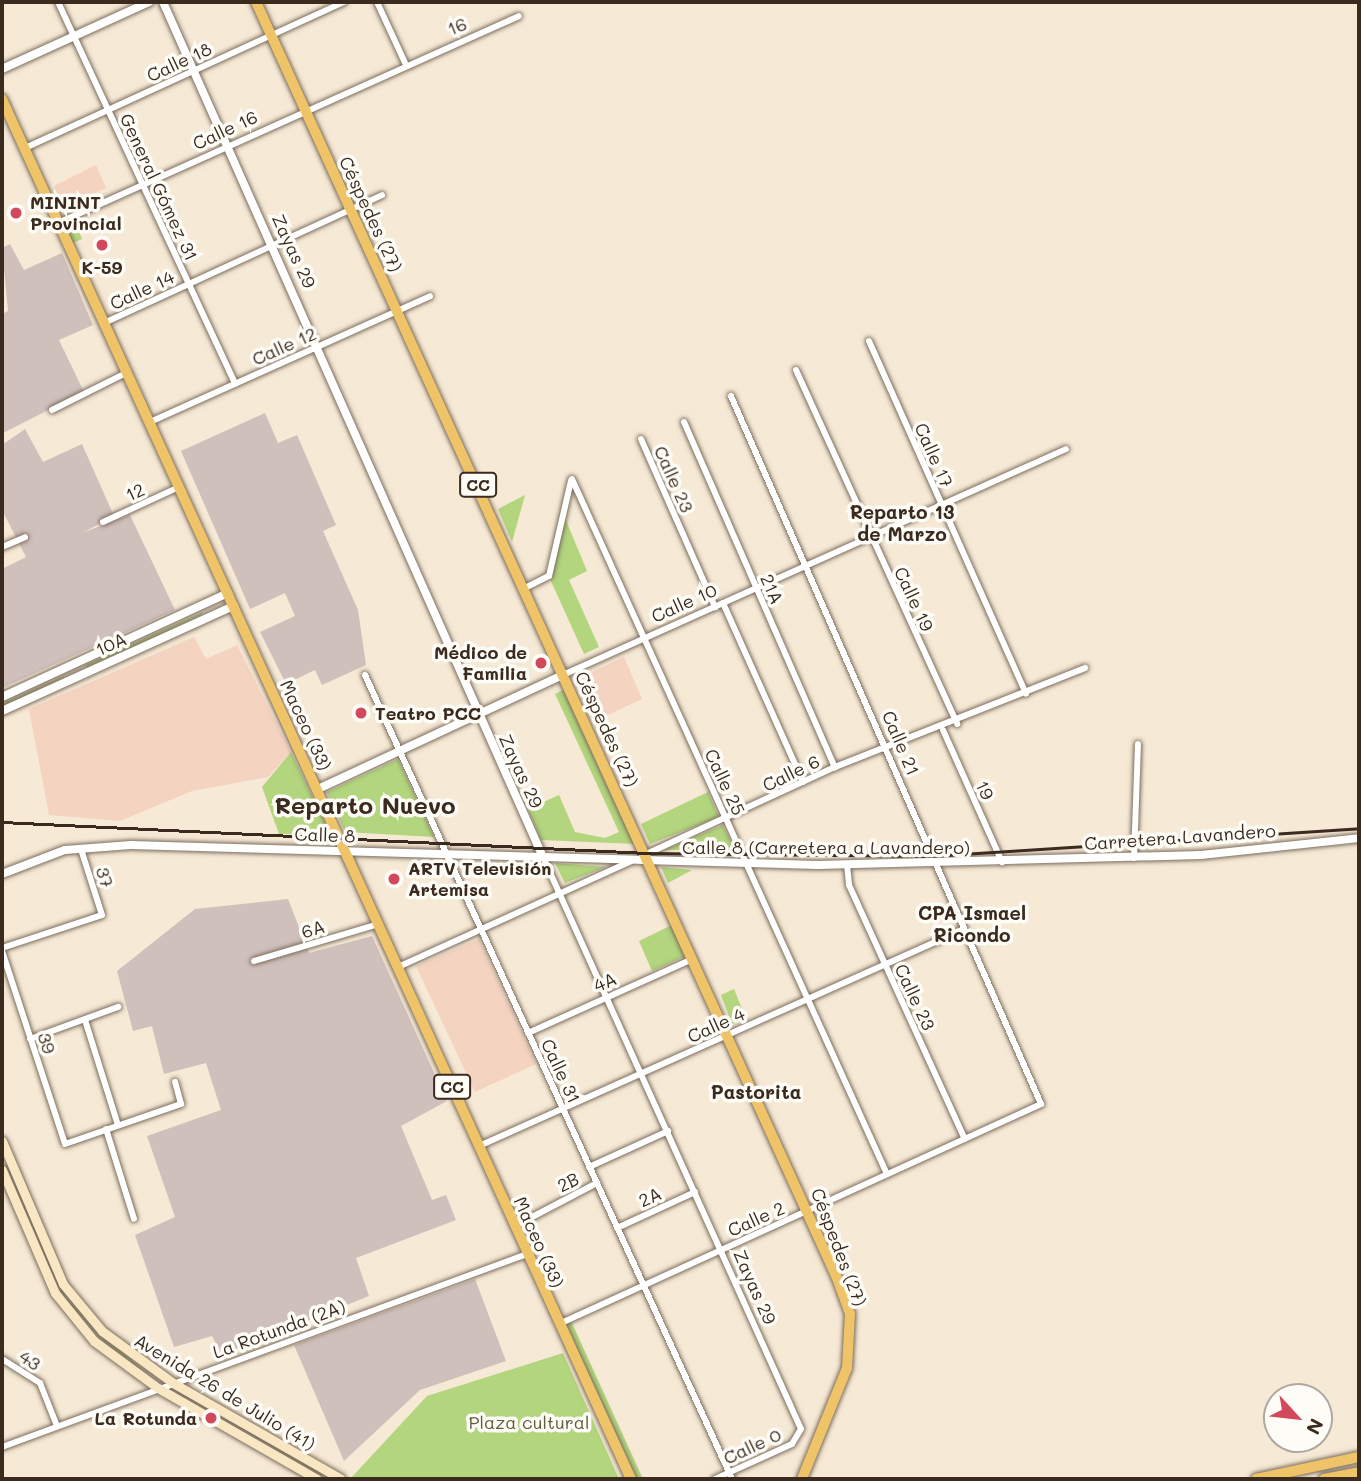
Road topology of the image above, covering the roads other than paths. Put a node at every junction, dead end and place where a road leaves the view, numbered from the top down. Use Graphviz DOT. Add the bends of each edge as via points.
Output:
graph roads {
  1 [pos="58,2"];
  2 [pos="149,2"];
  3 [pos="163,2"];
  4 [pos="256,2"];
  5 [pos="344,2"];
  6 [pos="377,2"];
  7 [pos="519,16"];
  8 [pos="271,35"];
  9 [pos="74,36"];
  10 [pos="405,63"];
  11 [pos="2,69"];
  12 [pos="194,71"];
  13 [pos="2,99"];
  14 [pos="305,108"];
  15 [pos="108,110"];
  16 [pos="228,144"];
  17 [pos="25,148"];
  18 [pos="142,184"];
  19 [pos="383,195"];
  20 [pos="352,211"];
  21 [pos="58,223"];
  22 [pos="274,246"];
  23 [pos="188,285"];
  24 [pos="430,296"];
  25 [pos="398,310"];
  26 [pos="104,323"];
  27 [pos="869,341"];
  28 [pos="320,345"];
  29 [pos="796,370"];
  30 [pos="126,373"];
  31 [pos="234,384"];
  32 [pos="732,396"];
  33 [pos="52,410"];
  34 [pos="150,422"];
  35 [pos="684,422"];
  36 [pos="641,439"];
  37 [pos="1066,449"];
  38 [pos="179,487"];
  39 [pos="940,505"];
  40 [pos="103,522"];
  41 [pos="869,536"];
  42 [pos="24,537"];
  43 [pos="2,547"];
  44 [pos="807,564"];
  45 [pos="525,588"];
  46 [pos="756,588"];
  47 [pos="228,593"];
  48 [pos="723,603"];
  49 [pos="234,606"];
  50 [pos="715,607"];
  51 [pos="643,639"];
  52 [pos="75,663"];
  53 [pos="1085,668"];
  54 [pos="565,674"];
  55 [pos="365,675"];
  56 [pos="81,676"];
  57 [pos="1026,694"];
  58 [pos="2,697"];
  59 [pos="2,711"];
  60 [pos="478,714"];
  61 [pos="957,724"];
  62 [pos="943,730"];
  63 [pos="1138,744"];
  64 [pos="890,750"];
  65 [pos="399,751"];
  66 [pos="835,767"];
  67 [pos="803,782"];
  68 [pos="318,789"];
  69 [pos="727,819"];
  70 [pos="1359,838"];
  71 [pos="81,849"];
  72 [pos="346,851"];
  73 [pos="448,854"];
  74 [pos="543,857"];
  75 [pos="649,857"];
  76 [pos="1134,858"];
  77 [pos="632,861"];
  78 [pos="1002,862"];
  79 [pos="746,864"];
  80 [pos="934,864"];
  81 [pos="847,865"];
  82 [pos="2,874"];
  83 [pos="559,893"];
  84 [pos="379,924"];
  85 [pos="964,929"];
  86 [pos="482,930"];
  87 [pos="2,950"];
  88 [pos="695,958"];
  89 [pos="254,961"];
  90 [pos="885,965"];
  91 [pos="398,967"];
  92 [pos="607,996"];
  93 [pos="807,999"];
  94 [pos="118,1007"];
  95 [pos="85,1020"];
  96 [pos="528,1033"];
  97 [pos="729,1034"];
  98 [pos="30,1039"];
  99 [pos="642,1073"];
  100 [pos="175,1082"];
  101 [pos="1041,1104"];
  102 [pos="563,1108"];
  103 [pos="118,1125"];
  104 [pos="106,1129"];
  105 [pos="668,1131"];
  106 [pos="965,1139"];
  107 [pos="2,1141"];
  108 [pos="479,1146"];
  109 [pos="589,1167"];
  110 [pos="2,1170"];
  111 [pos="887,1174"];
  112 [pos="597,1183"];
  113 [pos="695,1192"];
  114 [pos="808,1210"];
  115 [pos="134,1219"];
  116 [pos="515,1226"];
  117 [pos="617,1228"];
  118 [pos="721,1250"];
  119 [pos="527,1254"];
  120 [pos="643,1285"];
  121 [pos="559,1324"];
  122 [pos="2,1359"];
  123 [pos="173,1383"];
  124 [pos="158,1388"];
  125 [pos="57,1426"];
  126 [pos="800,1436"];
  127 [pos="2,1447"];
  128 [pos="1359,1457"];
  129 [pos="1359,1472"];
  130 [pos="731,1476"];
  131 [pos="317,1479"];
  132 [pos="341,1479"];
  133 [pos="631,1479"];
  134 [pos="715,1479"];
  135 [pos="802,1479"];
  136 [pos="1256,1479"];
  137 [pos="1324,1479"];
  1 -- 9 [label="street, General Gómez 31"];
  2 -- 9 [label="street"];
  3 -- 12 [label="street, Zayas 29"];
  4 -- 8 [label="main road, Céspedes (27) / CC"];
  5 -- 8 [label="street, Calle 18"];
  6 -- 10 [label="street"];
  7 -- 10 [label="street, 16"];
  8 -- 12 [label="street, Calle 18"];
  8 -- 14 [label="main road, Céspedes (27) / CC"];
  9 -- 11 [label="street"];
  9 -- 15 [label="street, General Gómez 31"];
  10 -- 14 [label="street, Calle 16"];
  12 -- 15 [label="street, Calle 18"];
  12 -- 16 [label="street, Zayas 29"];
  13 -- 17 [label="main road, Maceo (33) / CC"];
  14 -- 16 [label="street, Calle 16"];
  14 -- 20 [label="main road, Céspedes (27) / CC"];
  15 -- 17 [label="street, Calle 18"];
  15 -- 18 [label="street, General Gómez 31"];
  16 -- 18 [label="street, Calle 16"];
  16 -- 22 [label="street, Zayas 29"];
  17 -- 21 [label="main road, Maceo (33) / CC"];
  18 -- 21 [label="street, Calle 16"];
  18 -- 23 [label="street, General Gómez 31"];
  19 -- 20 [label="street, Calle 14"];
  20 -- 22 [label="street, Calle 14"];
  20 -- 25 [label="main road, Céspedes (27) / CC"];
  21 -- 26 [label="main road, Maceo (33) / CC"];
  22 -- 23 [label="street, Calle 14"];
  22 -- 28 [label="street, Zayas 29"];
  23 -- 26 [label="street, Calle 14"];
  23 -- 31 [label="street, General Gómez 31"];
  24 -- 25 [label="street, Calle 12"];
  25 -- 28 [label="street, Calle 12"];
  25 -- 45 [label="main road, Céspedes (27) / CC"];
  26 -- 30 [label="main road, Maceo (33) / CC"];
  27 -- 39 [label="street, Calle 17"];
  28 -- 31 [label="street, Calle 12"];
  28 -- 60 [label="street, Zayas 29"];
  29 -- 41 [label="street, Calle 19"];
  30 -- 33 [label="street"];
  30 -- 34 [label="main road, Maceo (33) / CC"];
  31 -- 34 [label="street, Calle 12"];
  32 -- 44 [label="street, Calle 21"];
  34 -- 38 [label="main road, Maceo (33) / CC"];
  35 -- 46 [label="street, 21A"];
  36 -- 50 [label="street, Calle 23"];
  37 -- 39 [label="street, Calle 10"];
  38 -- 40 [label="street, 12"];
  38 -- 47 [label="main road, Maceo (33) / CC"];
  39 -- 41 [label="street, Calle 10"];
  39 -- 57 [label="street, Calle 17"];
  41 -- 44 [label="street, Calle 10"];
  41 -- 61 [label="street, Calle 19"];
  42 -- 43 [label="street"];
  44 -- 46 [label="street, Calle 10"];
  44 -- 64 [label="street, Calle 21"];
  45 -- 51 [label="street, Calle 25" via="549,576 572,479"];
  45 -- 54 [label="main road, Céspedes (27) / CC"];
  46 -- 48 [label="street, Calle 10"];
  46 -- 66 [label="street, 21A"];
  47 -- 49 [label="main road, Maceo (33) / CC"];
  47 -- 52 [label="street, 10A"];
  48 -- 50 [label="street, Calle 10"];
  48 -- 67 [label="street"];
  49 -- 56 [label="street, 10A"];
  49 -- 68 [label="main road, Maceo (33) / CC"];
  50 -- 51 [label="street, Calle 10"];
  51 -- 54 [label="street, Calle 10"];
  51 -- 69 [label="street, Calle 25"];
  52 -- 56 [label="street"];
  52 -- 58 [label="street, 10A"];
  53 -- 57 [label="street, Calle 6"];
  54 -- 60 [label="street, Calle 10"];
  54 -- 75 [label="main road, Céspedes (27) / CC"];
  55 -- 65 [label="street, Calle 31"];
  56 -- 59 [label="street, 10A"];
  57 -- 61 [label="street, Calle 6"];
  60 -- 65 [label="street, Calle 10"];
  60 -- 74 [label="street, Zayas 29"];
  61 -- 62 [label="street, Calle 6"];
  62 -- 64 [label="street, Calle 6"];
  62 -- 78 [label="street, 19"];
  63 -- 76 [label="street"];
  64 -- 66 [label="street, Calle 6"];
  64 -- 80 [label="street, Calle 21"];
  65 -- 68 [label="street, Calle 10"];
  65 -- 73 [label="street, Calle 31"];
  66 -- 67 [label="street, Calle 6"];
  67 -- 69 [label="street, Calle 6"];
  68 -- 72 [label="main road, Maceo (33) / CC"];
  69 -- 75 [label="street, Calle 6"];
  69 -- 79 [label="street, Calle 25"];
  70 -- 76 [label="street, Carretera Lavandero"];
  71 -- 72 [label="street, Calle 8"];
  71 -- 82 [label="street, Calle 8"];
  71 -- 87 [label="street, 37" via="102,915"];
  72 -- 73 [label="street, Calle 8"];
  72 -- 84 [label="main road, Maceo (33) / CC"];
  73 -- 74 [label="street, Calle 8"];
  73 -- 86 [label="street, Calle 31"];
  74 -- 77 [label="street, Calle 8"];
  74 -- 83 [label="street, Zayas 29"];
  75 -- 77 [label="street, Calle 8"];
  75 -- 79 [label="street, Calle 8 (Carretera a Lavandero)"];
  75 -- 88 [label="main road, Céspedes (27) / CC"];
  76 -- 78 [label="street, Carretera Lavandero"];
  77 -- 83 [label="street"];
  78 -- 80 [label="street, Calle 8 (Carretera a Lavandero)"];
  79 -- 81 [label="street, Calle 8 (Carretera a Lavandero)"];
  79 -- 93 [label="street, Calle 25"];
  80 -- 81 [label="street, Calle 8 (Carretera a Lavandero)"];
  80 -- 85 [label="street, Calle 21"];
  81 -- 90 [label="street, Calle 23" via="849,885"];
  83 -- 86 [label="street"];
  83 -- 92 [label="street, Zayas 29"];
  84 -- 89 [label="street, 6A"];
  84 -- 91 [label="main road, Maceo (33) / CC"];
  85 -- 90 [label="street, Calle 4"];
  85 -- 101 [label="street, Calle 21"];
  86 -- 91 [label="street"];
  86 -- 96 [label="street, Calle 31"];
  87 -- 98 [label="street, 39"];
  88 -- 92 [label="street, 4A"];
  88 -- 97 [label="main road, Céspedes (27) / CC"];
  90 -- 93 [label="street, Calle 4"];
  90 -- 106 [label="street, Calle 23"];
  91 -- 108 [label="main road, Maceo (33) / CC"];
  92 -- 96 [label="street, 4A"];
  92 -- 99 [label="street, Zayas 29"];
  93 -- 97 [label="street, Calle 4"];
  93 -- 111 [label="street, Calle 25"];
  94 -- 95 [label="street"];
  95 -- 98 [label="street"];
  95 -- 103 [label="street"];
  96 -- 102 [label="street, Calle 31"];
  97 -- 99 [label="street, Calle 4"];
  97 -- 114 [label="main road, Céspedes (27) / CC"];
  98 -- 104 [label="street, 39" via="65,1144"];
  99 -- 102 [label="street, Calle 4"];
  99 -- 105 [label="street, Zayas 29"];
  100 -- 103 [label="street" via="181,1104"];
  101 -- 106 [label="street, Calle 2"];
  102 -- 108 [label="street, Calle 4"];
  102 -- 109 [label="street, Calle 31"];
  103 -- 104 [label="street"];
  104 -- 115 [label="street"];
  105 -- 109 [label="street, 2B"];
  105 -- 113 [label="street, Zayas 29"];
  106 -- 111 [label="street, Calle 2"];
  107 -- 123 [label="main road, Avenida 26 de Julio (41)" via="63,1284 102,1331"];
  108 -- 116 [label="main road, Maceo (33) / CC"];
  109 -- 112 [label="street, Calle 31"];
  110 -- 124 [label="main road, Avenida 26 de Julio (41)" via="55,1293 94,1341"];
  111 -- 114 [label="street, Calle 2"];
  112 -- 116 [label="street, 2B"];
  112 -- 117 [label="street, Calle 31"];
  113 -- 117 [label="street, 2A"];
  113 -- 118 [label="street, Zayas 29"];
  114 -- 118 [label="street, Calle 2"];
  114 -- 135 [label="main road, Céspedes (27) / CC" via="850,1314 851,1337 837,1398"];
  116 -- 119 [label="main road, Maceo (33) / CC"];
  117 -- 120 [label="street, Calle 31"];
  118 -- 120 [label="street, Calle 2"];
  118 -- 126 [label="street, Zayas 29"];
  119 -- 121 [label="main road, Maceo (33) / CC"];
  119 -- 123 [label="street, La Rotunda (2A)"];
  120 -- 121 [label="street, Calle 2"];
  120 -- 130 [label="street, Calle 31"];
  121 -- 133 [label="main road, Maceo (33) / CC"];
  122 -- 125 [label="street, 43" via="40,1382"];
  123 -- 124 [label="street, La Rotunda (2A)"];
  123 -- 132 [label="main road, Avenida 26 de Julio (41)"];
  124 -- 125 [label="street, La Rotunda (2A)"];
  124 -- 131 [label="main road, Avenida 26 de Julio (41)"];
  125 -- 127 [label="street, La Rotunda (2A)"];
  126 -- 130 [label="street, Calle 0"];
  128 -- 136 [label="main road"];
  129 -- 137 [label="main road"];
  130 -- 134 [label="street, Calle 0"];
}
